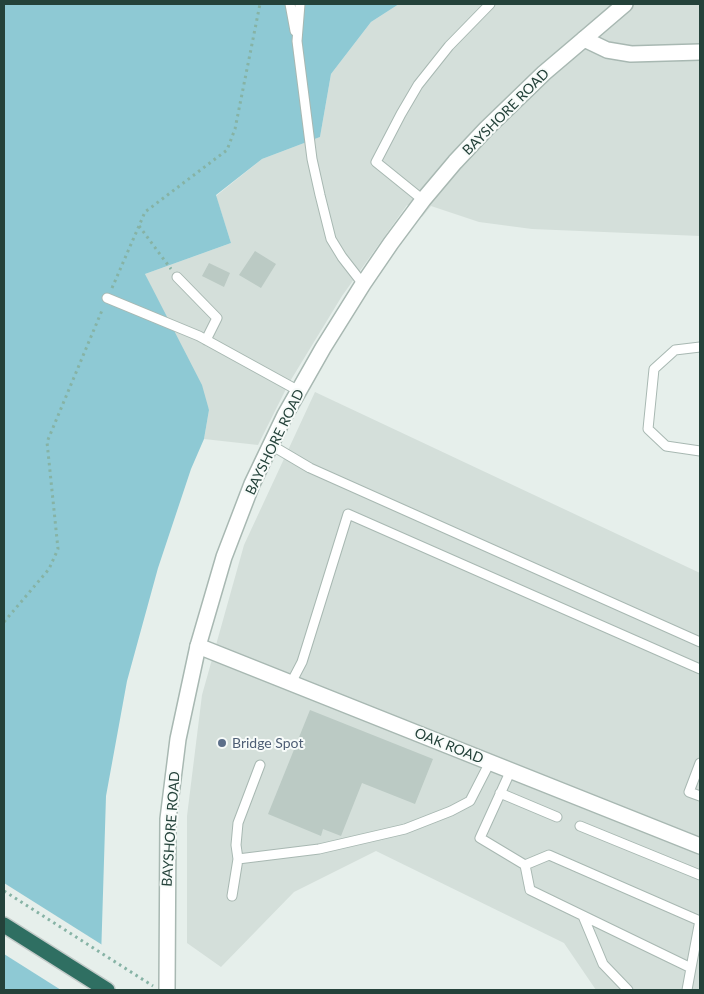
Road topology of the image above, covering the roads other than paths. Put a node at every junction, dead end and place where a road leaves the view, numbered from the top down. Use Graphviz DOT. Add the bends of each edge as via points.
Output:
graph roads {
  1 [pos="290,4"];
  2 [pos="300,4"];
  3 [pos="490,4"];
  4 [pos="625,4"];
  5 [pos="584,39"];
  6 [pos="297,41"];
  7 [pos="700,52"];
  8 [pos="423,200"];
  9 [pos="177,277"];
  10 [pos="364,284"];
  11 [pos="107,298"];
  12 [pos="206,340"];
  13 [pos="700,347"];
  14 [pos="299,391"];
  15 [pos="271,445"];
  16 [pos="700,451"];
  17 [pos="700,642"];
  18 [pos="198,646"];
  19 [pos="700,669"];
  20 [pos="292,683"];
  21 [pos="490,762"];
  22 [pos="700,763"];
  23 [pos="260,766"];
  24 [pos="510,770"];
  25 [pos="500,793"];
  26 [pos="700,796"];
  27 [pos="557,817"];
  28 [pos="580,826"];
  29 [pos="700,846"];
  30 [pos="238,859"];
  31 [pos="525,865"];
  32 [pos="700,875"];
  33 [pos="232,896"];
  34 [pos="583,916"];
  35 [pos="700,921"];
  36 [pos="4,925"];
  37 [pos="691,968"];
  38 [pos="107,990"];
  39 [pos="167,990"];
  40 [pos="628,990"];
  41 [pos="687,990"];
  1 -- 6 [label="lane"];
  2 -- 6 [label="lane"];
  3 -- 8 [label="lane" via="449,46 418,85 376,162"];
  4 -- 5 [label="street, BAYSHORE ROAD"];
  5 -- 7 [label="street" via="607,50 631,54"];
  5 -- 8 [label="street, BAYSHORE ROAD" via="486,129"];
  6 -- 10 [label="lane" via="312,159 331,239"];
  8 -- 10 [label="street, BAYSHORE ROAD"];
  9 -- 12 [label="lane" via="217,318"];
  10 -- 14 [label="street, BAYSHORE ROAD"];
  11 -- 12 [label="lane"];
  12 -- 14 [label="lane"];
  13 -- 16 [label="lane" via="675,350 654,369 648,429 666,446"];
  14 -- 15 [label="street, BAYSHORE ROAD"];
  15 -- 17 [label="lane" via="310,468"];
  15 -- 18 [label="street, BAYSHORE ROAD" via="224,557"];
  18 -- 20 [label="street, OAK ROAD"];
  18 -- 39 [label="street, BAYSHORE ROAD" via="178,739 168,820"];
  19 -- 20 [label="lane" via="348,514 302,662"];
  20 -- 21 [label="street, OAK ROAD"];
  21 -- 24 [label="street, OAK ROAD"];
  21 -- 30 [label="lane" via="470,800 451,811 405,828 319,849"];
  22 -- 26 [label="lane" via="689,792"];
  23 -- 30 [label="lane" via="238,823"];
  24 -- 25 [label="lane"];
  24 -- 29 [label="street, OAK ROAD"];
  25 -- 27 [label="lane"];
  25 -- 31 [label="lane" via="480,838"];
  28 -- 32 [label="lane"];
  30 -- 33 [label="lane"];
  31 -- 34 [label="lane" via="530,890"];
  31 -- 35 [label="lane" via="548,855"];
  34 -- 37 [label="lane"];
  34 -- 40 [label="lane" via="603,964"];
  35 -- 37 [label="lane"];
  36 -- 38 [label="highway"];
  37 -- 41 [label="lane"];
}
